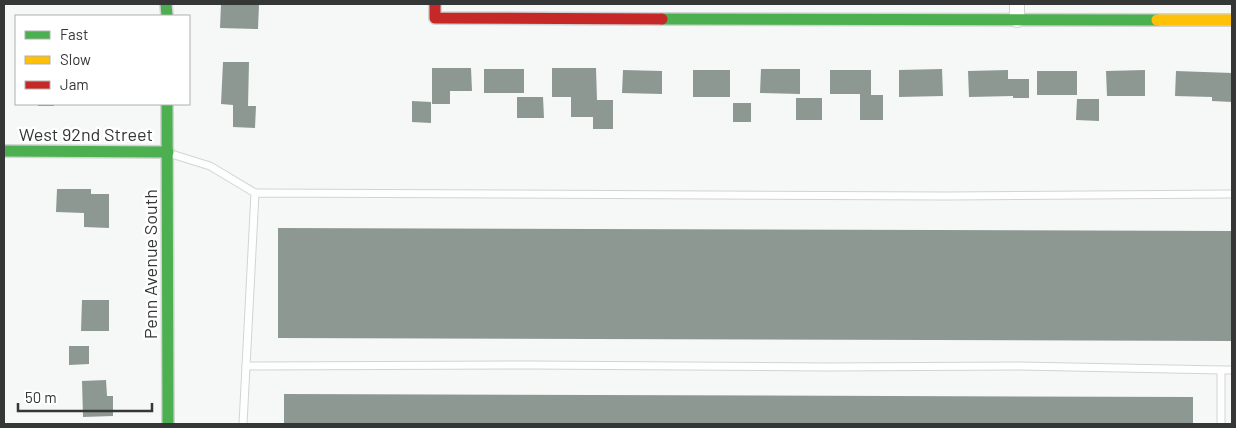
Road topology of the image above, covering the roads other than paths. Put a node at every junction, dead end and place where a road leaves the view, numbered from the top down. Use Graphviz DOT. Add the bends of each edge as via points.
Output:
graph roads {
  1 [pos="435,4"];
  2 [pos="725,4"];
  3 [pos="1017,4"];
  4 [pos="725,18"];
  5 [pos="1017,20"];
  6 [pos="1232,20"];
  7 [pos="167,105"];
  8 [pos="4,151"];
  9 [pos="168,152"];
  10 [pos="255,193"];
  11 [pos="1232,194"];
  12 [pos="246,366"];
  13 [pos="1221,370"];
  14 [pos="1232,370"];
  15 [pos="168,424"];
  16 [pos="243,424"];
  17 [pos="1221,424"];
  1 -- 4 [label="street" via="435,18"];
  2 -- 4 [label="street"];
  3 -- 5 [label="street"];
  4 -- 5 [label="street"];
  5 -- 6 [label="street"];
  7 -- 9 [label="street, Penn Avenue South"];
  8 -- 9 [label="street, West 92nd Street"];
  9 -- 10 [label="lane" via="210,166"];
  9 -- 15 [label="street, Penn Avenue South"];
  10 -- 11 [label="lane"];
  10 -- 12 [label="lane"];
  12 -- 13 [label="lane" via="1020,366"];
  12 -- 16 [label="lane"];
  13 -- 14 [label="lane"];
  13 -- 17 [label="lane"];
}
